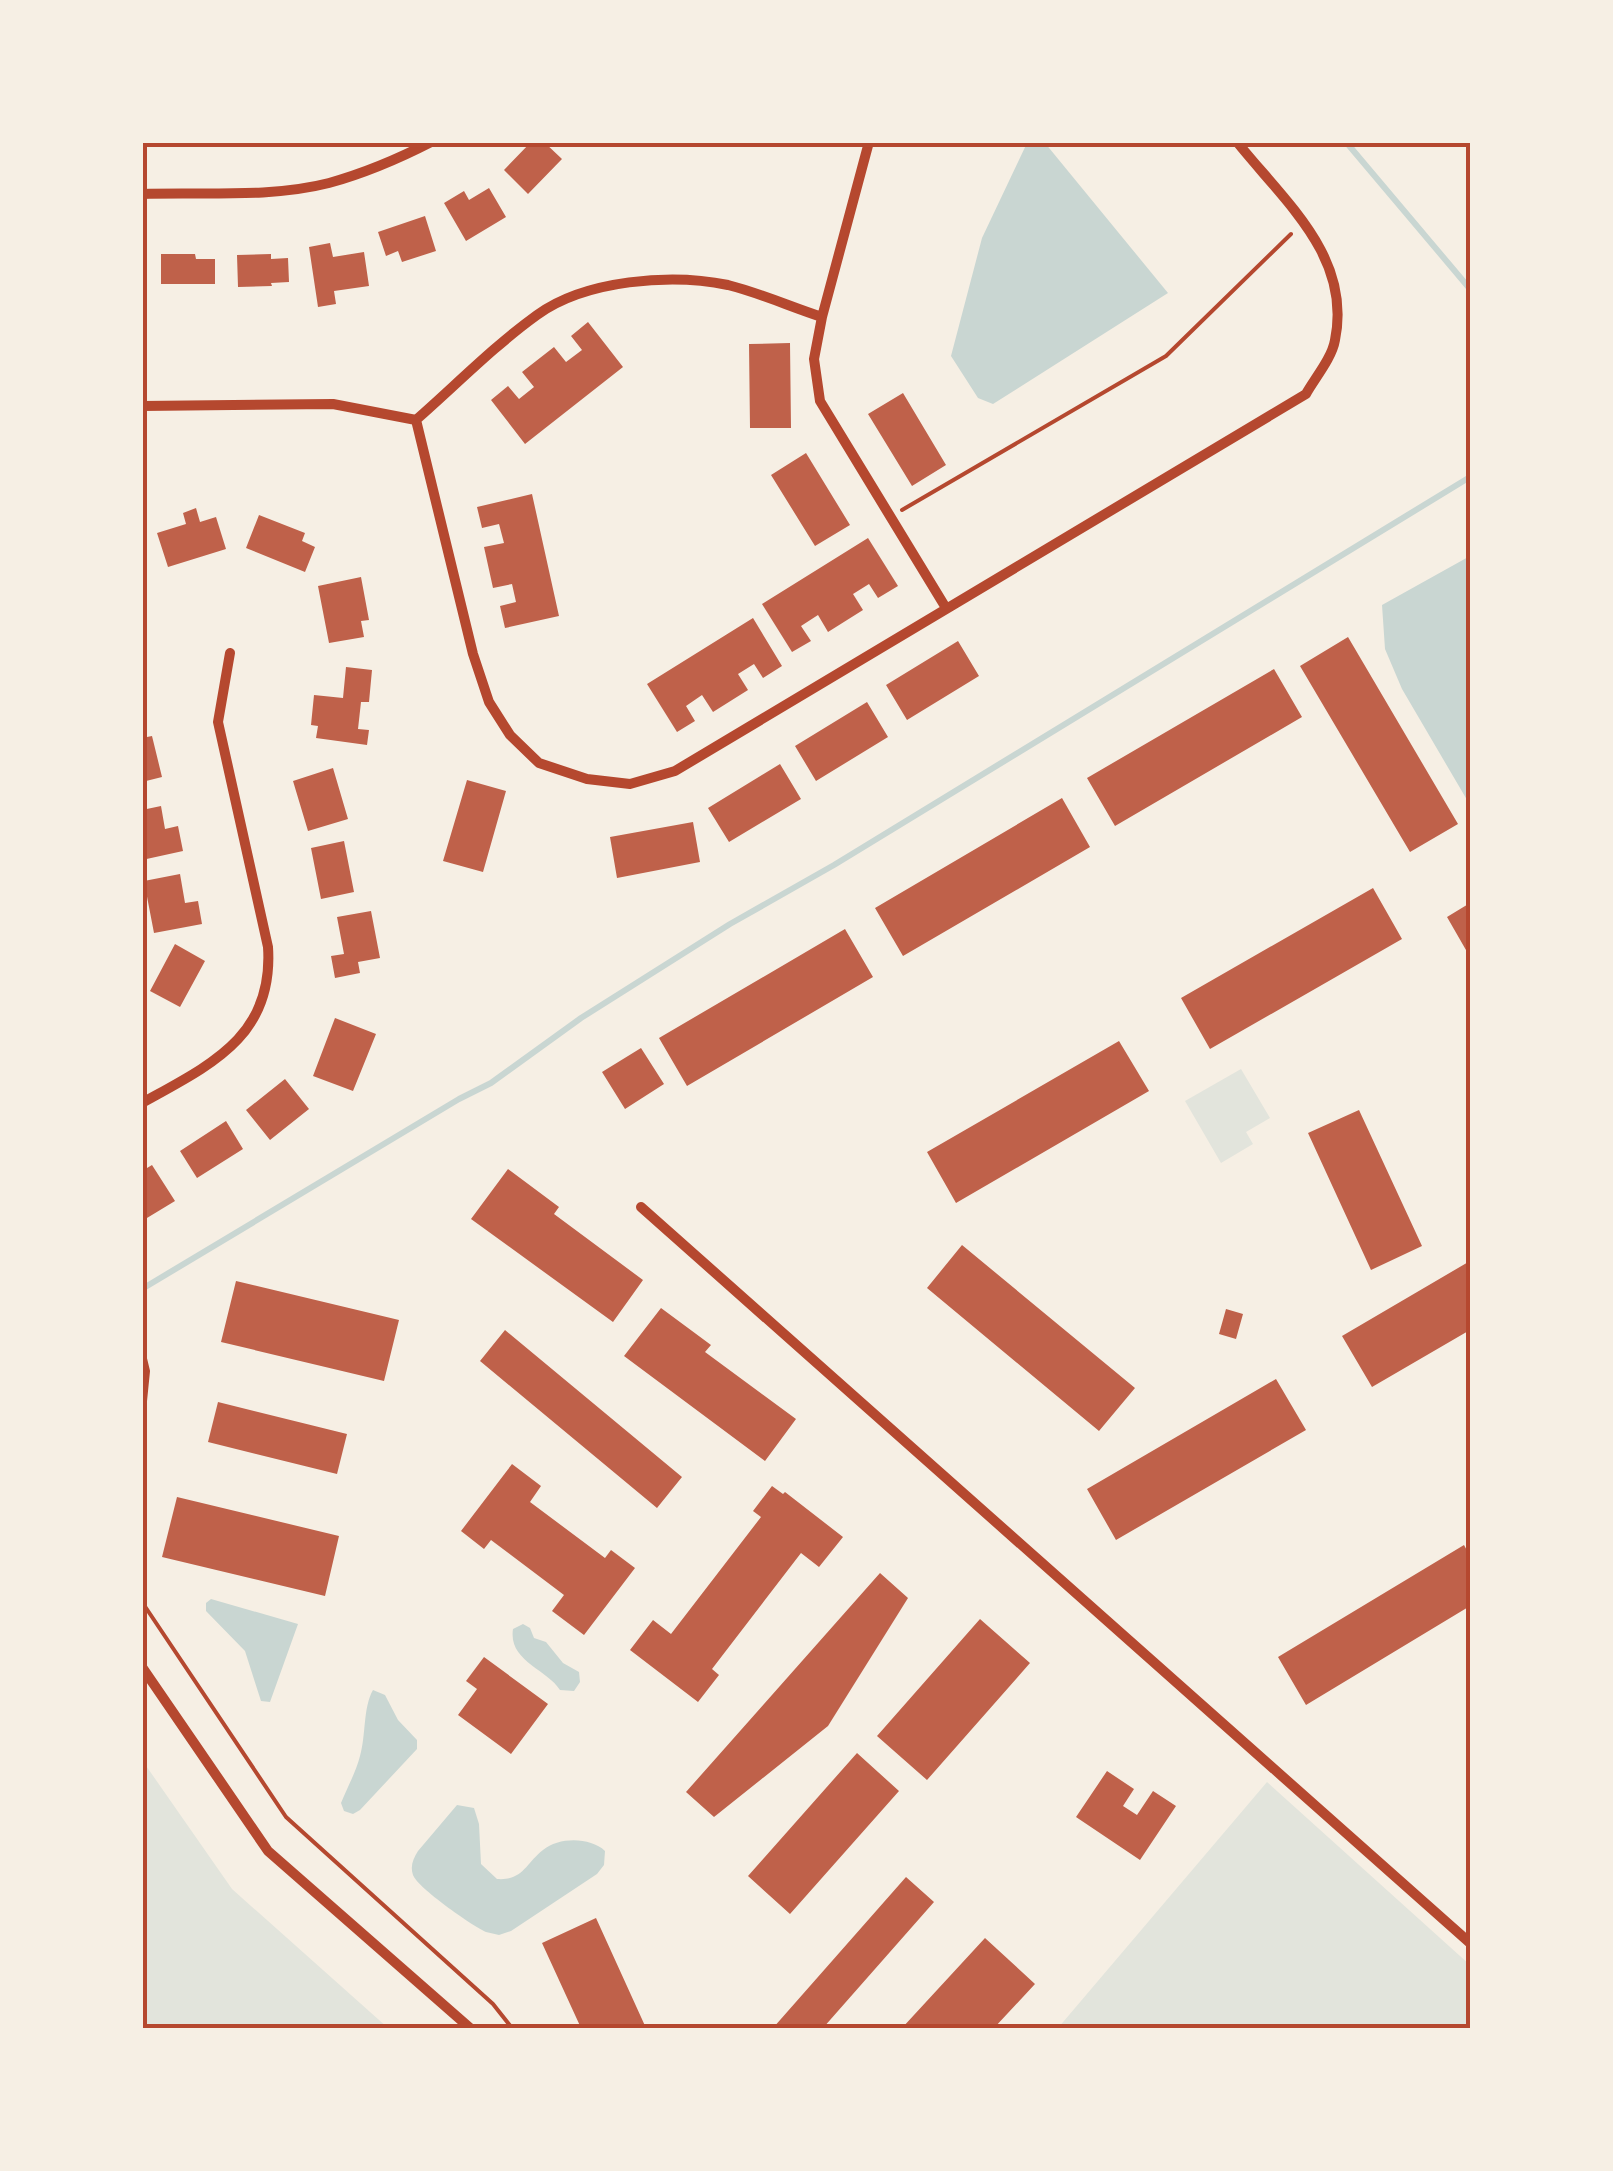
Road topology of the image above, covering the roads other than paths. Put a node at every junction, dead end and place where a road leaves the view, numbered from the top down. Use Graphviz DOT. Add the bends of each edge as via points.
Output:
graph roads {
  1 [pos="431,142"];
  2 [pos="869,142"];
  3 [pos="1237,142"];
  4 [pos="142,194"];
  5 [pos="822,317"];
  6 [pos="142,406"];
  7 [pos="416,420"];
  8 [pos="946,608"];
  9 [pos="230,653"];
  10 [pos="142,1103"];
  11 [pos="641,1207"];
  12 [pos="142,1667"];
  13 [pos="1470,1943"];
  14 [pos="470,2028"];
  1 -- 4 [label="street" via="326,184"];
  2 -- 5 [label="street"];
  3 -- 8 [label="street" via="1326,253 1339,292 1335,344 1306,394"];
  5 -- 7 [label="street" via="689,279 592,290 539,313"];
  5 -- 8 [label="street" via="814,358 820,401"];
  6 -- 7 [label="street" via="333,404"];
  7 -- 8 [label="street" via="488,702 539,762 587,779 630,784 676,771"];
  9 -- 10 [label="street" via="218,722 268,947 267,982 239,1040"];
  11 -- 13 [label="street"];
  12 -- 14 [label="street" via="268,1850"];
}
